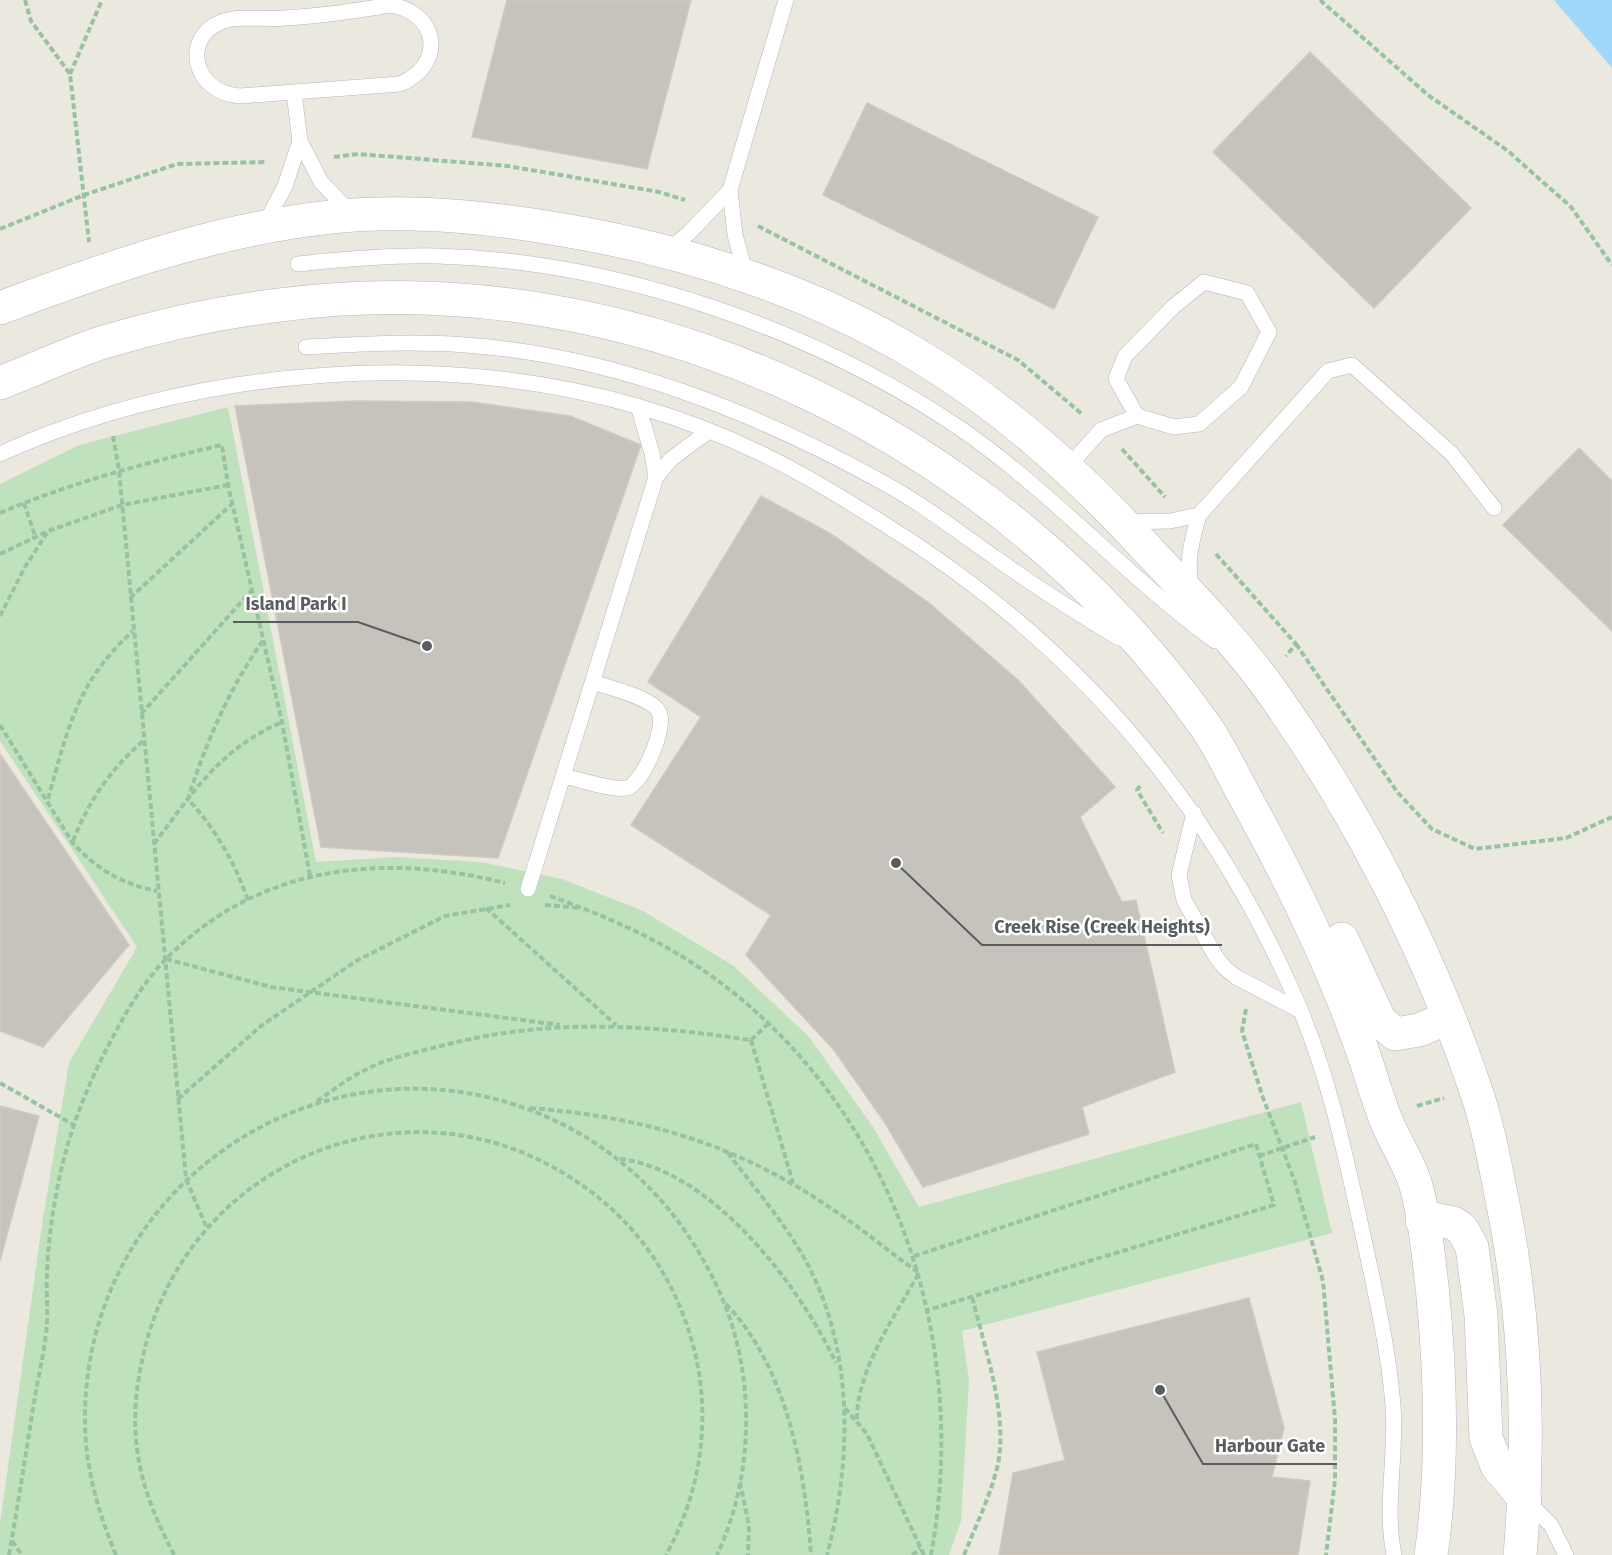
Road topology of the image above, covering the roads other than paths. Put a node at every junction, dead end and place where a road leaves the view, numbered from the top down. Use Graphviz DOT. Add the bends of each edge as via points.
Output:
graph roads {
  1 [pos="786,0"];
  2 [pos="294,93"];
  3 [pos="300,141"];
  4 [pos="730,190"];
  5 [pos="354,216"];
  6 [pos="264,227"];
  7 [pos="665,252"];
  8 [pos="298,264"];
  9 [pos="747,278"];
  10 [pos="0,308"];
  11 [pos="306,347"];
  12 [pos="0,383"];
  13 [pos="638,406"];
  14 [pos="1137,416"];
  15 [pos="710,431"];
  16 [pos="0,454"];
  17 [pos="1067,468"];
  18 [pos="656,477"];
  19 [pos="1494,508"];
  20 [pos="1199,515"];
  21 [pos="1122,522"];
  22 [pos="1193,598"];
  23 [pos="1148,655"];
  24 [pos="1254,669"];
  25 [pos="593,682"];
  26 [pos="563,776"];
  27 [pos="1242,791"];
  28 [pos="1194,813"];
  29 [pos="528,889"];
  30 [pos="1301,1011"];
  31 [pos="1448,1018"];
  32 [pos="1422,1221"];
  33 [pos="1525,1499"];
  34 [pos="1394,1555"];
  35 [pos="1431,1555"];
  36 [pos="1520,1555"];
  37 [pos="1566,1555"];
  1 -- 4 [label="lane"];
  2 -- 2 [label="lane" via="400,84 412,79 429,60 430,34 414,13 390,5 337,14 220,22 202,38 197,62 200,74 217,91 240,96"];
  2 -- 3 [label="lane"];
  3 -- 5 [label="lane" via="321,182"];
  3 -- 6 [label="lane" via="285,186"];
  4 -- 7 [label="lane"];
  4 -- 9 [label="lane" via="735,235"];
  5 -- 6 [label="street"];
  5 -- 7 [label="street" via="466,216 544,226"];
  6 -- 10 [label="street" via="93,272"];
  7 -- 9 [label="street"];
  8 -- 24 [label="lane" via="368,256 509,261 648,289 782,333 904,393 962,430 1016,471 1186,618"];
  9 -- 17 [label="street" via="845,316 912,352 976,393"];
  11 -- 23 [label="lane" via="386,342 466,345 546,355 624,373 703,398 777,429 885,483 1057,601"];
  12 -- 23 [label="street" via="100,343 224,313 283,304 390,298 450,300 598,320 665,337 731,360 796,387 896,439 955,478 1043,547 1098,599"];
  13 -- 15 [label="lane"];
  13 -- 16 [label="lane" via="507,379 369,371 259,382 109,411"];
  13 -- 18 [label="lane"];
  14 -- 14 [label="lane" via="1174,427 1200,424 1241,387 1269,332 1246,293 1204,282 1125,356 1116,379"];
  14 -- 17 [label="lane" via="1101,430"];
  15 -- 18 [label="lane" via="671,459"];
  15 -- 28 [label="lane" via="804,475 960,573 1005,607 1087,683 1161,767"];
  17 -- 21 [label="street"];
  18 -- 25 [label="lane"];
  19 -- 20 [label="lane" via="1452,454 1352,365 1328,371"];
  20 -- 21 [label="lane" via="1170,521"];
  20 -- 22 [label="lane" via="1188,567"];
  21 -- 22 [label="street"];
  22 -- 24 [label="street"];
  23 -- 27 [label="street" via="1209,732"];
  24 -- 31 [label="street" via="1347,809 1418,944"];
  25 -- 26 [label="lane"];
  25 -- 26 [label="lane" via="648,702 659,712 661,727 644,773 635,784 620,788"];
  26 -- 29 [label="lane"];
  27 -- 31 [label="street" via="1288,832 1380,1021 1395,1035"];
  27 -- 32 [label="street" via="1337,981 1384,1117 1415,1184"];
  28 -- 30 [label="lane" via="1253,909"];
  28 -- 30 [label="lane" via="1179,875 1184,900 1216,957 1236,977"];
  30 -- 34 [label="lane" via="1347,1161 1390,1370 1394,1460 1390,1520"];
  31 -- 33 [label="street" via="1476,1088 1509,1230 1526,1371"];
  32 -- 33 [label="street" via="1453,1223 1462,1229 1472,1247 1481,1315 1486,1438 1500,1472"];
  32 -- 35 [label="street" via="1436,1326 1440,1399"];
  33 -- 36 [label="street"];
  33 -- 37 [label="lane" via="1551,1525"];
}
